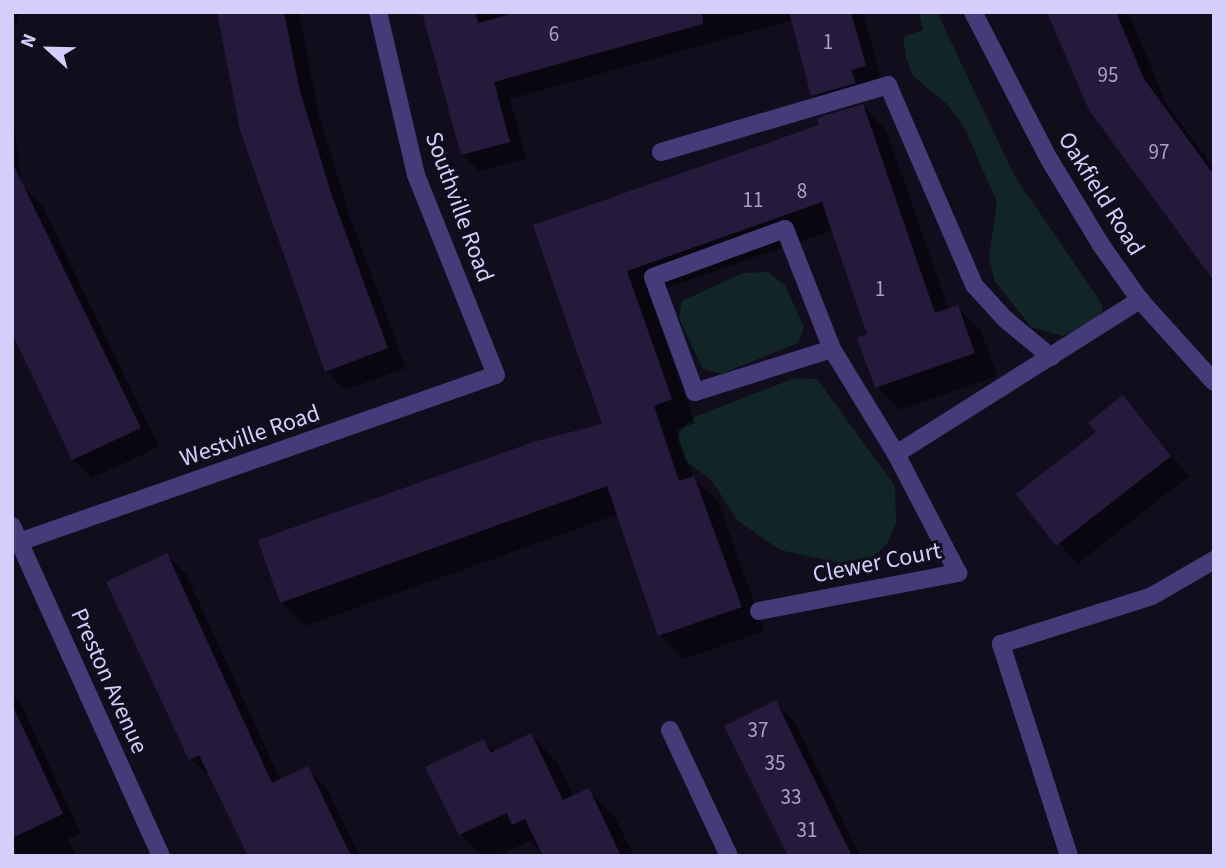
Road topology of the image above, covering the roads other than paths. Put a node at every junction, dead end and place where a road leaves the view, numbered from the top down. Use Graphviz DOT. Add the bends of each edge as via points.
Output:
graph roads {
  1 [pos="378,12"];
  2 [pos="973,12"];
  3 [pos="661,152"];
  4 [pos="1140,300"];
  5 [pos="832,349"];
  6 [pos="1051,357"];
  7 [pos="496,375"];
  8 [pos="1214,382"];
  9 [pos="896,454"];
  10 [pos="16,534"];
  11 [pos="1214,560"];
  12 [pos="759,611"];
  13 [pos="670,730"];
  14 [pos="161,856"];
  15 [pos="729,856"];
  16 [pos="1069,856"];
  1 -- 7 [label="street, Southville Road" via="416,175"];
  2 -- 4 [label="street, Oakfield Road" via="1049,159"];
  3 -- 6 [label="street" via="888,85 974,285 1004,319"];
  4 -- 6 [label="street"];
  4 -- 8 [label="street, Oakfield Road"];
  5 -- 5 [label="street, Clewer Court" via="785,229 653,277 695,392"];
  5 -- 9 [label="street, Clewer Court"];
  6 -- 9 [label="street"];
  7 -- 10 [label="street, Westville Road"];
  9 -- 12 [label="street, Clewer Court" via="958,573"];
  10 -- 14 [label="street, Preston Avenue"];
  11 -- 16 [label="street" via="1152,596 1001,644"];
  13 -- 15 [label="street"];
}
